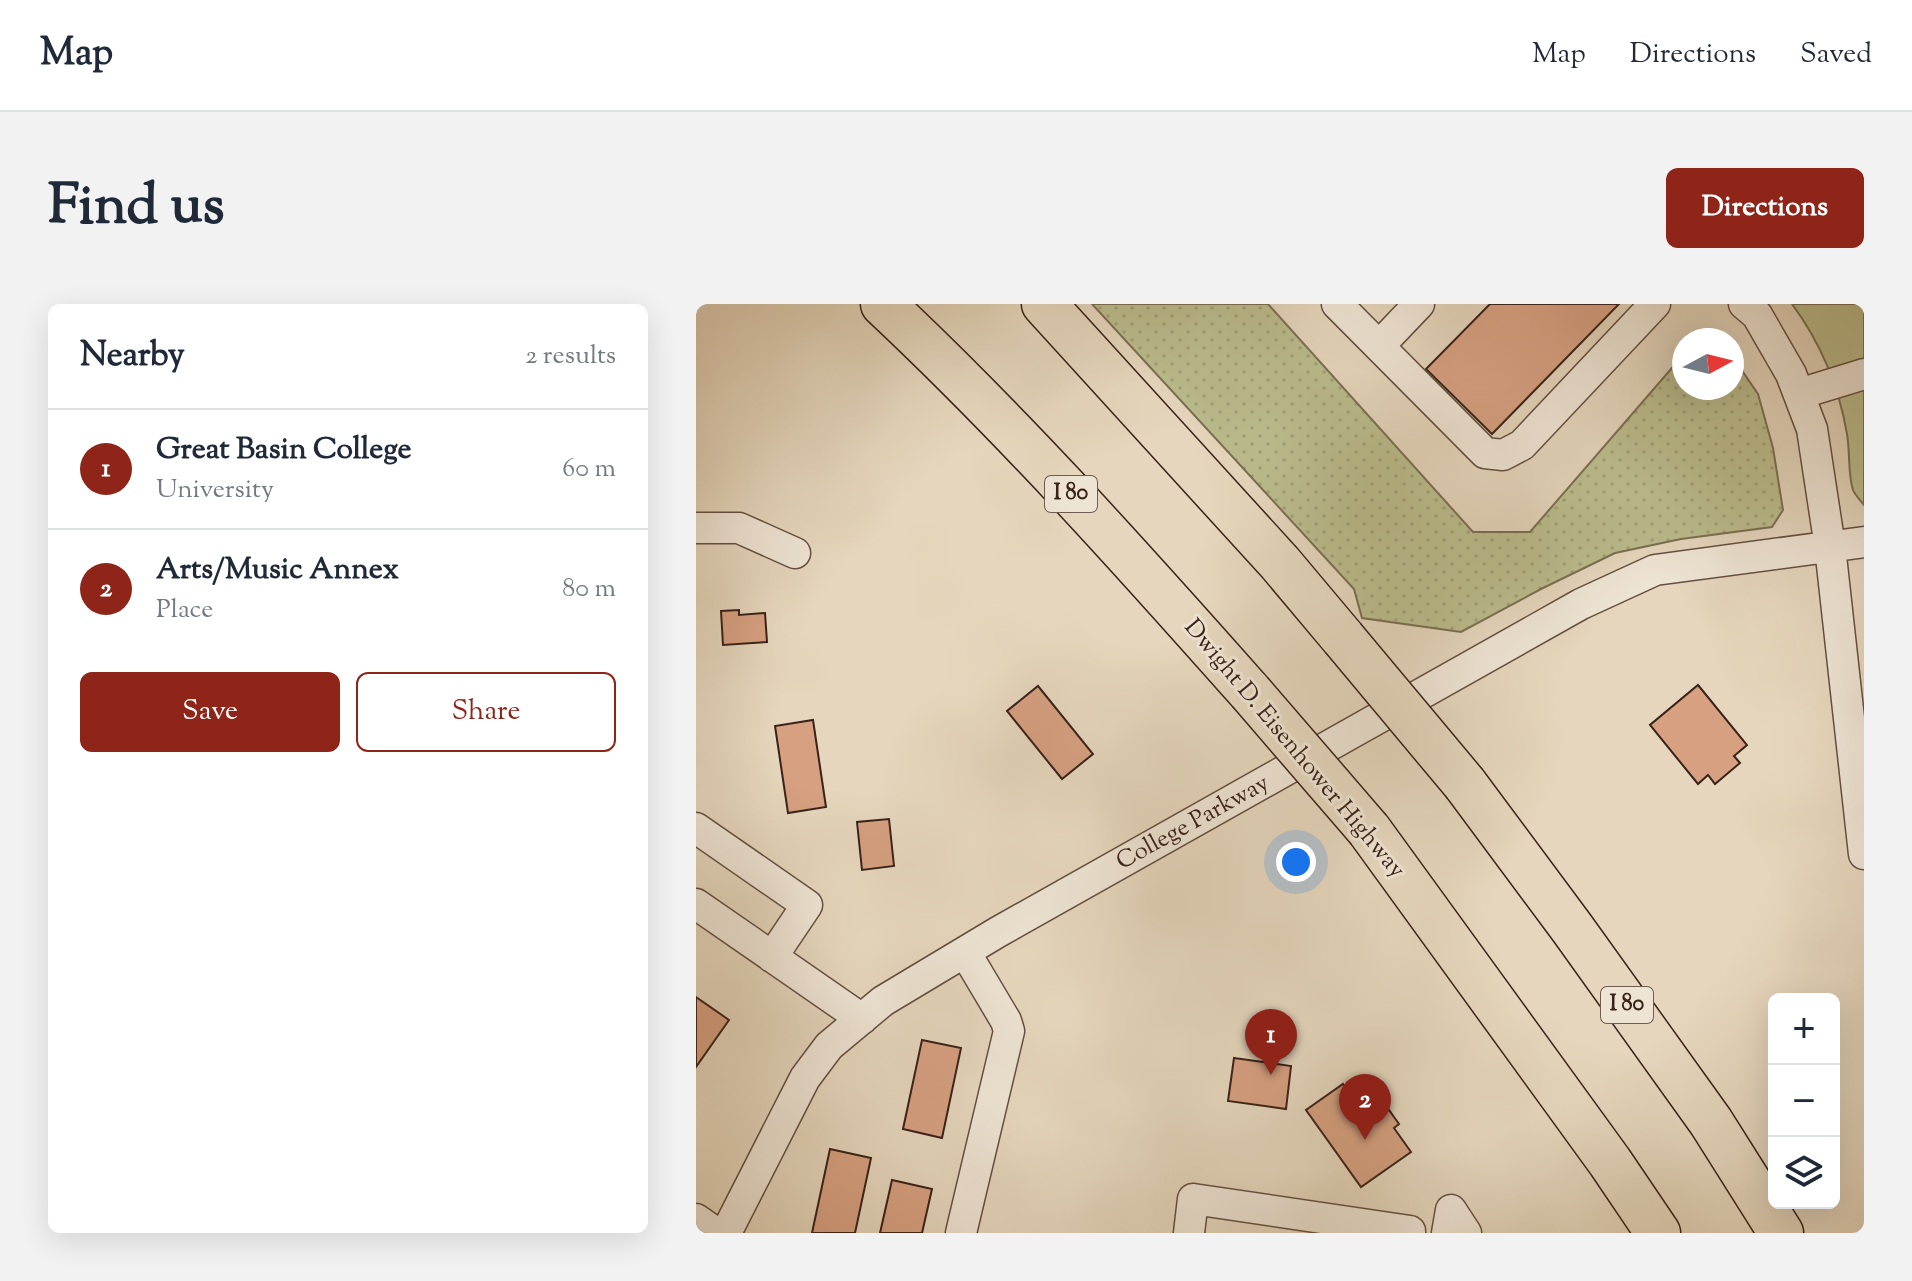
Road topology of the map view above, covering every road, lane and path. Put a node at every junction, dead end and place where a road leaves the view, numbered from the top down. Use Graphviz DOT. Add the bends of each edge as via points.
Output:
graph roads {
  1 [pos="883,304"];
  2 [pos="1044,304"];
  3 [pos="1419,304"];
  4 [pos="1655,304"];
  5 [pos="1744,304"];
  6 [pos="1346,307"];
  7 [pos="1379,346"];
  8 [pos="1864,374"];
  9 [pos="1799,394"];
  10 [pos="696,528"];
  11 [pos="1864,542"];
  12 [pos="1830,547"];
  13 [pos="795,553"];
  14 [pos="696,828"];
  15 [pos="1864,854"];
  16 [pos="696,904"];
  17 [pos="965,952"];
  18 [pos="772,957"];
  19 [pos="862,1019"];
  20 [pos="696,1219"];
  21 [pos="716,1233"];
  22 [pos="726,1233"];
  23 [pos="961,1233"];
  24 [pos="1189,1233"];
  25 [pos="1410,1233"];
  26 [pos="1447,1233"];
  27 [pos="1466,1233"];
  28 [pos="1658,1233"];
  29 [pos="1781,1233"];
  1 -- 28 [label="highway, Dwight D. Eisenhower Highway / I 80, bridge" via="1142,570 1369,830"];
  2 -- 29 [label="highway, I 80, bridge" via="1269,552 1465,784 1711,1122"];
  3 -- 7 [label="street"];
  4 -- 7 [label="street" via="1522,445 1503,455 1485,453"];
  5 -- 9 [label="street" via="1757,315"];
  6 -- 7 [label="street"];
  8 -- 9 [label="street"];
  9 -- 12 [label="street" via="1812,429"];
  10 -- 13 [label="street" via="739,528"];
  11 -- 12 [label="street, College Parkway"];
  12 -- 15 [label="street"];
  12 -- 17 [label="street, College Parkway" via="1655,570 1622,584"];
  14 -- 18 [label="street" via="807,905"];
  16 -- 18 [label="street"];
  17 -- 19 [label="street, College Parkway"];
  17 -- 23 [label="street" via="1009,1031"];
  18 -- 19 [label="street"];
  19 -- 22 [label="street, College Parkway" via="829,1046 805,1078"];
  20 -- 21 [label="street"];
  24 -- 25 [label="street" via="1193,1199"];
  26 -- 27 [label="street" via="1451,1210"];
}
